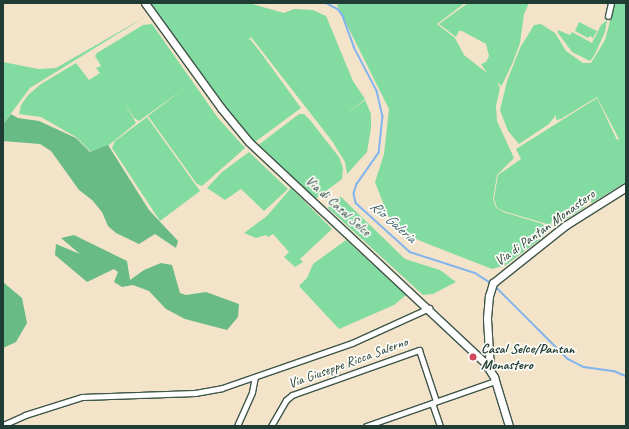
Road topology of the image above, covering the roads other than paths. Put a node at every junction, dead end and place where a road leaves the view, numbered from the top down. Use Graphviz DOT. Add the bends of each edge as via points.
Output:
graph roads {
  1 [pos="145,3"];
  2 [pos="611,3"];
  3 [pos="608,16"];
  4 [pos="626,187"];
  5 [pos="429,308"];
  6 [pos="490,369"];
  7 [pos="255,377"];
  8 [pos="496,381"];
  9 [pos="434,402"];
  10 [pos="376,424"];
  11 [pos="3,425"];
  12 [pos="237,426"];
  13 [pos="271,426"];
  14 [pos="366,426"];
  15 [pos="440,426"];
  16 [pos="509,426"];
  1 -- 5 [label="main road, Via di Casal Selce" via="217,103 249,142"];
  2 -- 3 [label="street"];
  4 -- 6 [label="main road, Via di Pantan Monastero" via="566,225 493,283 489,296"];
  5 -- 6 [label="main road, Via di Casal Selce"];
  5 -- 7 [label="street" via="352,343"];
  6 -- 8 [label="main road, Via di Casal Selce"];
  7 -- 11 [label="street" via="222,388 195,393 82,397 25,415"];
  7 -- 12 [label="street" via="251,395"];
  8 -- 9 [label="street"];
  8 -- 16 [label="main road, Via di Casal Selce"];
  9 -- 10 [label="street"];
  9 -- 13 [label="street, Via Giuseppe Ricca Salerno" via="419,350 292,395 286,400"];
  9 -- 15 [label="street"];
  10 -- 14 [label="street"];
}
